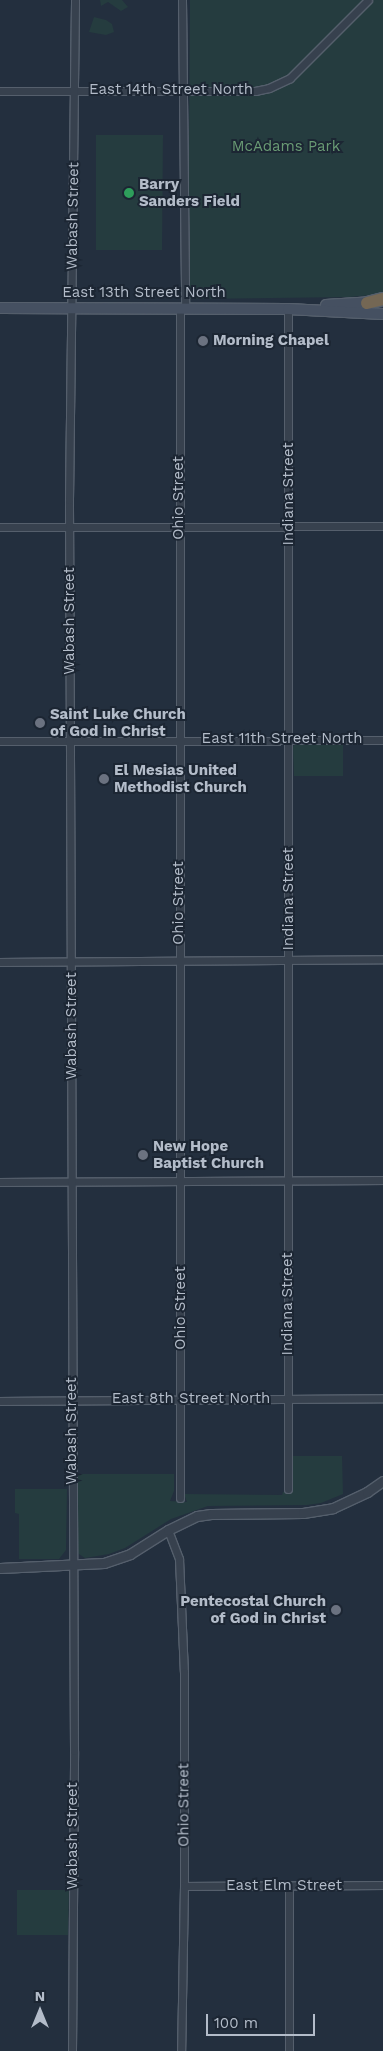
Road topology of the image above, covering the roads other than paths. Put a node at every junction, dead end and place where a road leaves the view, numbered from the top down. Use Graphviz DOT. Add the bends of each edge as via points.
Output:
graph roads {
  1 [pos="75,0"];
  2 [pos="182,0"];
  3 [pos="368,0"];
  4 [pos="74,90"];
  5 [pos="182,90"];
  6 [pos="0,91"];
  7 [pos="383,300"];
  8 [pos="368,303"];
  9 [pos="182,307"];
  10 [pos="0,308"];
  11 [pos="71,308"];
  12 [pos="288,309"];
  13 [pos="383,314"];
  14 [pos="383,526"];
  15 [pos="0,527"];
  16 [pos="70,527"];
  17 [pos="178,527"];
  18 [pos="289,527"];
  19 [pos="179,739"];
  20 [pos="70,740"];
  21 [pos="289,740"];
  22 [pos="383,740"];
  23 [pos="0,741"];
  24 [pos="383,959"];
  25 [pos="288,960"];
  26 [pos="179,961"];
  27 [pos="0,962"];
  28 [pos="72,962"];
  29 [pos="288,1180"];
  30 [pos="383,1180"];
  31 [pos="180,1181"];
  32 [pos="0,1182"];
  33 [pos="71,1182"];
  34 [pos="383,1398"];
  35 [pos="180,1399"];
  36 [pos="287,1399"];
  37 [pos="72,1400"];
  38 [pos="0,1401"];
  39 [pos="383,1481"];
  40 [pos="288,1489"];
  41 [pos="180,1498"];
  42 [pos="168,1530"];
  43 [pos="72,1566"];
  44 [pos="0,1568"];
  45 [pos="383,1885"];
  46 [pos="184,1886"];
  47 [pos="289,1887"];
  48 [pos="72,2051"];
  49 [pos="181,2051"];
  50 [pos="289,2051"];
  1 -- 4 [label="street, Wabash Street"];
  2 -- 5 [label="street, Ohio Street"];
  3 -- 5 [label="street, East 14th Street North" via="290,78 280,84 255,91"];
  4 -- 5 [label="street, East 14th Street North"];
  4 -- 6 [label="street, East 14th Street North"];
  4 -- 11 [label="street, Wabash Street"];
  5 -- 9 [label="street, Ohio Street"];
  7 -- 8 [label="highway"];
  8 -- 12 [label="main road, East 13th Street North"];
  9 -- 11 [label="main road, East 13th Street North"];
  9 -- 12 [label="main road, East 13th Street North"];
  9 -- 17 [label="street, Ohio Street"];
  10 -- 11 [label="main road, East 13th Street North"];
  11 -- 16 [label="street, Wabash Street"];
  12 -- 13 [label="main road, East 13th Street North"];
  12 -- 18 [label="street, Indiana Street"];
  14 -- 18 [label="street"];
  15 -- 16 [label="street"];
  16 -- 17 [label="street"];
  16 -- 20 [label="street, Wabash Street"];
  17 -- 18 [label="street"];
  17 -- 19 [label="street, Ohio Street"];
  18 -- 21 [label="street, Indiana Street"];
  19 -- 20 [label="street, East 11th Street North"];
  19 -- 21 [label="street, East 11th Street North"];
  19 -- 26 [label="street, Ohio Street"];
  20 -- 23 [label="street, East 11th Street North"];
  20 -- 28 [label="street, Wabash Street"];
  21 -- 22 [label="street, East 11th Street North"];
  21 -- 25 [label="street, Indiana Street"];
  24 -- 25 [label="street"];
  25 -- 26 [label="street"];
  25 -- 29 [label="street, Indiana Street"];
  26 -- 28 [label="street"];
  26 -- 31 [label="street, Ohio Street"];
  27 -- 28 [label="street"];
  28 -- 33 [label="street, Wabash Street"];
  29 -- 30 [label="street"];
  29 -- 31 [label="street"];
  29 -- 36 [label="street, Indiana Street"];
  31 -- 33 [label="street"];
  31 -- 35 [label="street, Ohio Street"];
  32 -- 33 [label="street"];
  33 -- 37 [label="street, Wabash Street"];
  34 -- 36 [label="street, East 8th Street North"];
  35 -- 36 [label="street, East 8th Street North"];
  35 -- 37 [label="street, East 8th Street North"];
  35 -- 41 [label="street, Ohio Street"];
  36 -- 40 [label="street, Indiana Street"];
  37 -- 38 [label="street, East 8th Street North"];
  37 -- 43 [label="street, Wabash Street"];
  39 -- 42 [label="street" via="333,1508 303,1513 204,1515"];
  42 -- 43 [label="street" via="116,1560"];
  42 -- 46 [label="street, Ohio Street" via="179,1559 184,1672"];
  43 -- 44 [label="street"];
  43 -- 48 [label="street, Wabash Street"];
  45 -- 47 [label="street, East Elm Street"];
  46 -- 47 [label="street, East Elm Street"];
  46 -- 49 [label="street, Ohio Street"];
  47 -- 50 [label="street"];
}
